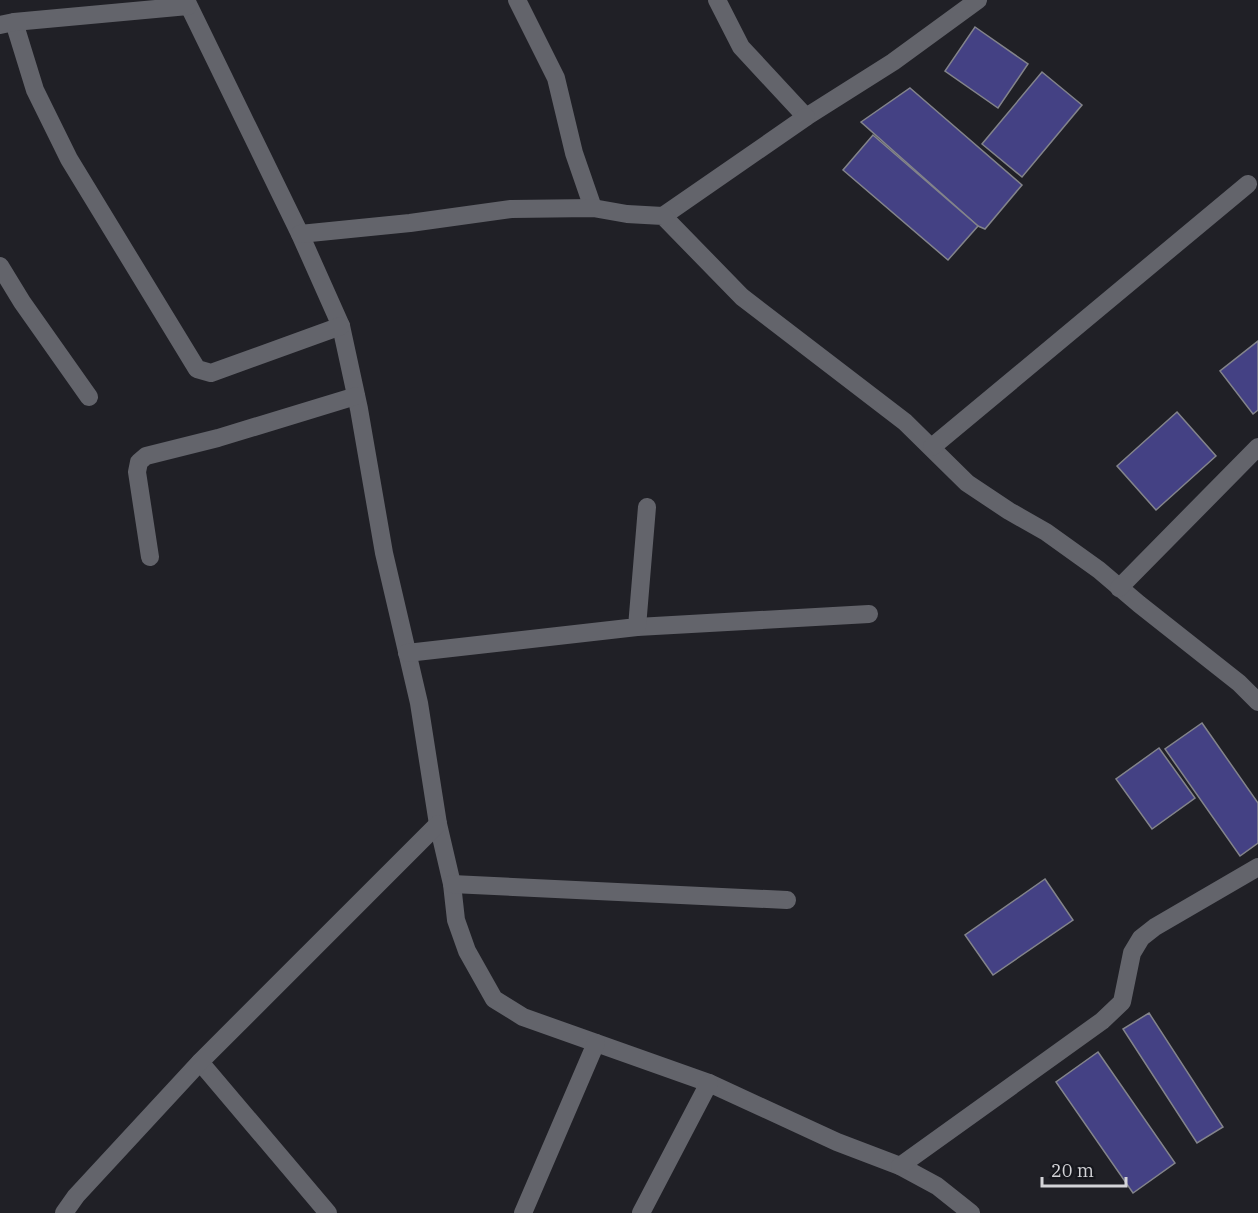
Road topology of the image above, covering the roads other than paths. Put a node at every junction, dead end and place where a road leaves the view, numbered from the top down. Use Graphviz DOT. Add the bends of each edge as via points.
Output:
graph roads {
  1 [pos="517,0"];
  2 [pos="717,0"];
  3 [pos="978,0"];
  4 [pos="187,3"];
  5 [pos="7,23"];
  6 [pos="806,117"];
  7 [pos="1248,184"];
  8 [pos="593,208"];
  9 [pos="663,216"];
  10 [pos="300,234"];
  11 [pos="0,267"];
  12 [pos="341,326"];
  13 [pos="356,396"];
  14 [pos="89,397"];
  15 [pos="932,447"];
  16 [pos="1258,447"];
  17 [pos="647,507"];
  18 [pos="150,557"];
  19 [pos="1119,588"];
  20 [pos="869,614"];
  21 [pos="637,627"];
  22 [pos="407,653"];
  23 [pos="1258,702"];
  24 [pos="438,824"];
  25 [pos="1258,867"];
  26 [pos="452,884"];
  27 [pos="787,900"];
  28 [pos="596,1043"];
  29 [pos="200,1062"];
  30 [pos="709,1083"];
  31 [pos="900,1166"];
  32 [pos="64,1213"];
  33 [pos="328,1213"];
  34 [pos="523,1213"];
  35 [pos="641,1213"];
  36 [pos="971,1213"];
  1 -- 8 [label="street" via="556,78 574,153"];
  2 -- 6 [label="street" via="741,47"];
  3 -- 6 [label="street" via="893,62"];
  4 -- 5 [label="street"];
  4 -- 10 [label="street"];
  5 -- 12 [label="street" via="69,159 197,369 211,373"];
  6 -- 9 [label="street"];
  7 -- 15 [label="street"];
  8 -- 9 [label="street"];
  8 -- 10 [label="street" via="511,208"];
  9 -- 15 [label="street" via="742,297"];
  10 -- 12 [label="street"];
  11 -- 14 [label="street"];
  12 -- 13 [label="street"];
  13 -- 18 [label="street" via="146,456 139,462 137,472"];
  13 -- 22 [label="street" via="384,553"];
  15 -- 19 [label="street" via="967,483 1046,532"];
  16 -- 19 [label="street"];
  17 -- 21 [label="street"];
  19 -- 23 [label="street"];
  20 -- 21 [label="street"];
  21 -- 22 [label="street"];
  22 -- 24 [label="street"];
  24 -- 26 [label="street"];
  24 -- 29 [label="street"];
  25 -- 31 [label="street" via="1141,938 1132,953 1122,1002 1102,1021"];
  26 -- 27 [label="street"];
  26 -- 28 [label="street" via="456,920 467,951 494,999 523,1017"];
  28 -- 30 [label="street"];
  28 -- 34 [label="street"];
  29 -- 32 [label="street"];
  29 -- 33 [label="street"];
  30 -- 31 [label="street" via="837,1142"];
  30 -- 35 [label="street"];
  31 -- 36 [label="street" via="937,1186"];
}
